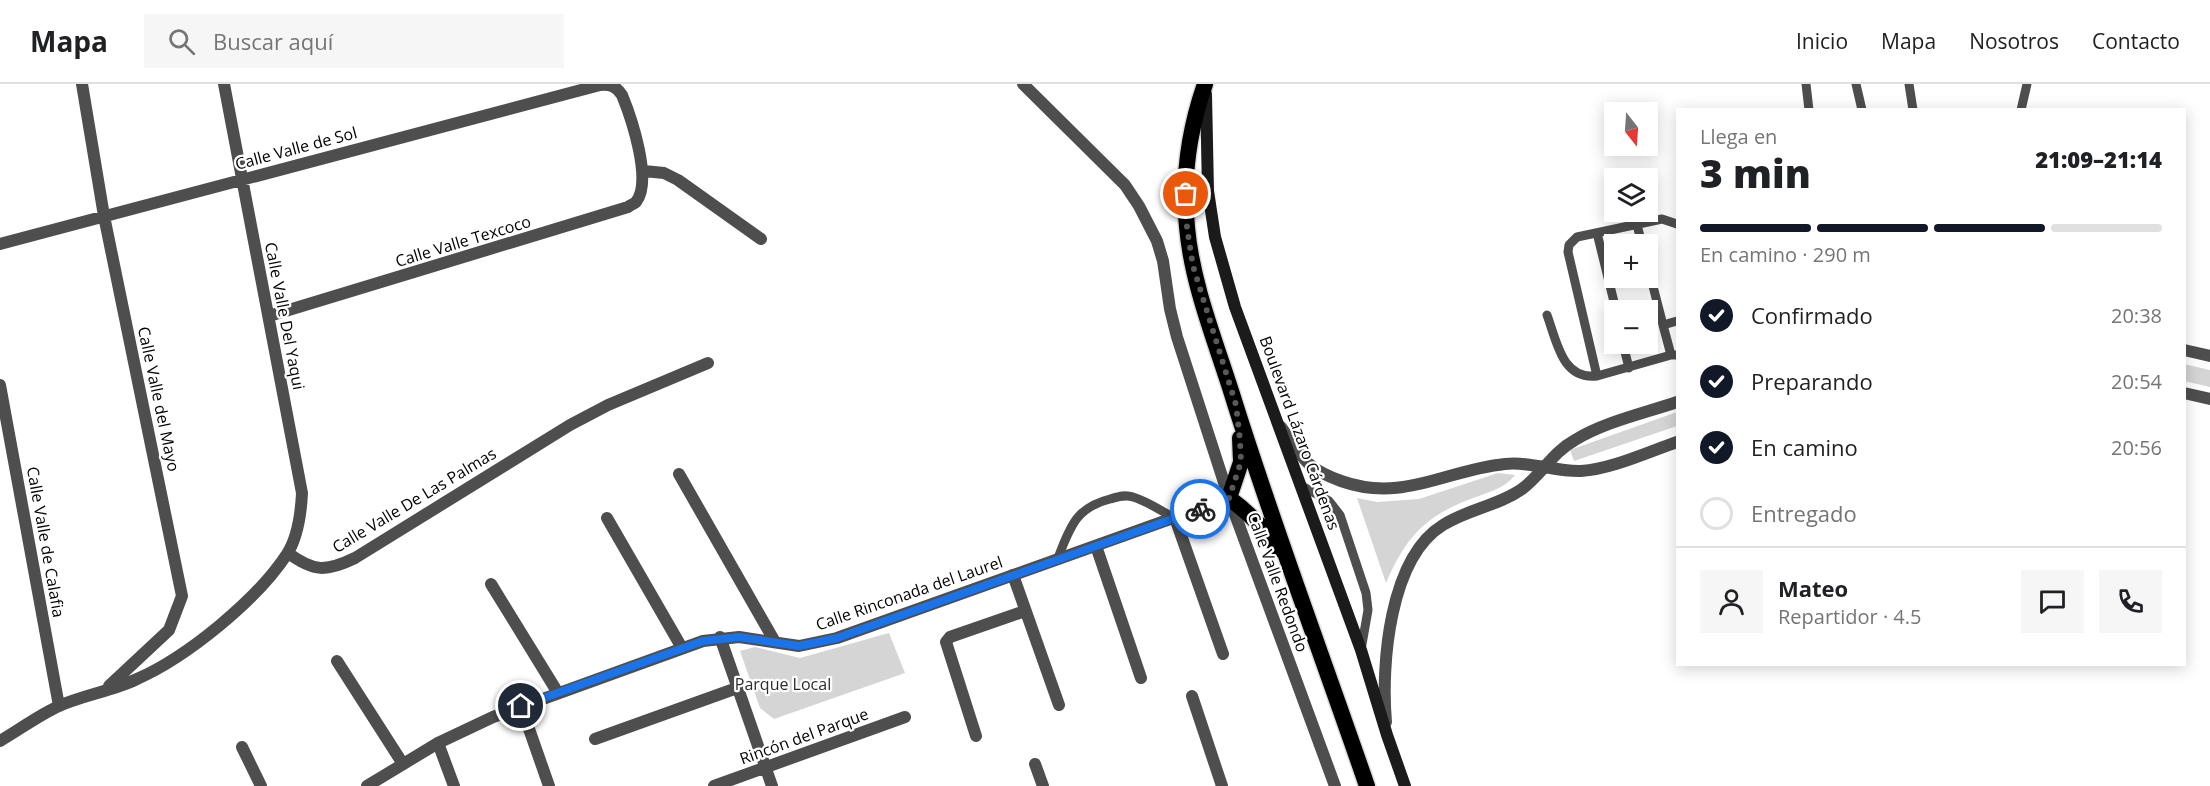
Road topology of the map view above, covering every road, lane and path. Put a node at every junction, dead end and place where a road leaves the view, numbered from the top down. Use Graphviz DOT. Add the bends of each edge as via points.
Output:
graph roads {
  1 [pos="82,84"];
  2 [pos="224,84"];
  3 [pos="600,84"];
  4 [pos="1023,84"];
  5 [pos="1206,84"];
  6 [pos="1806,84"];
  7 [pos="1856,84"];
  8 [pos="1909,84"];
  9 [pos="2028,84"];
  10 [pos="1809,108"];
  11 [pos="1862,108"];
  12 [pos="1913,108"];
  13 [pos="2022,108"];
  14 [pos="644,171"];
  15 [pos="242,180"];
  16 [pos="104,216"];
  17 [pos="1676,224"];
  18 [pos="1637,225"];
  19 [pos="1598,233"];
  20 [pos="1639,234"];
  21 [pos="761,239"];
  22 [pos="0,244"];
  23 [pos="1654,288"];
  24 [pos="1614,300"];
  25 [pos="1547,315"];
  26 [pos="269,316"];
  27 [pos="1676,321"];
  28 [pos="1664,325"];
  29 [pos="2186,350"];
  30 [pos="1626,354"];
  31 [pos="1674,355"];
  32 [pos="2210,356"];
  33 [pos="708,363"];
  34 [pos="1629,368"];
  35 [pos="1597,376"];
  36 [pos="0,385"];
  37 [pos="2186,393"];
  38 [pos="2210,399"];
  39 [pos="1676,402"];
  40 [pos="1236,405"];
  41 [pos="1276,420"];
  42 [pos="1676,442"];
  43 [pos="1543,466"];
  44 [pos="679,474"];
  45 [pos="1300,485"];
  46 [pos="1229,498"];
  47 [pos="607,518"];
  48 [pos="1175,518"];
  49 [pos="1096,546"];
  50 [pos="288,553"];
  51 [pos="1057,560"];
  52 [pos="1293,573"];
  53 [pos="1013,576"];
  54 [pos="491,585"];
  55 [pos="1025,611"];
  56 [pos="720,637"];
  57 [pos="776,642"];
  58 [pos="682,648"];
  59 [pos="1361,650"];
  60 [pos="1223,654"];
  61 [pos="337,661"];
  62 [pos="1141,678"];
  63 [pos="737,688"];
  64 [pos="104,691"];
  65 [pos="558,693"];
  66 [pos="1192,696"];
  67 [pos="1059,705"];
  68 [pos="59,706"];
  69 [pos="521,706"];
  70 [pos="905,717"];
  71 [pos="1387,735"];
  72 [pos="976,736"];
  73 [pos="595,739"];
  74 [pos="0,741"];
  75 [pos="438,743"];
  76 [pos="242,747"];
  77 [pos="403,764"];
  78 [pos="1035,764"];
  79 [pos="765,768"];
  80 [pos="256,784"];
  81 [pos="367,786"];
  82 [pos="454,786"];
  83 [pos="549,786"];
  84 [pos="714,786"];
  85 [pos="772,786"];
  86 [pos="1043,786"];
  87 [pos="1222,786"];
  88 [pos="1335,786"];
  89 [pos="1367,786"];
  90 [pos="1405,786"];
  1 -- 16 [label="street, Calle Valle del Mayo"];
  2 -- 15 [label="street, Calle Valle Del Yaqui"];
  3 -- 14 [label="street" via="617,87 622,95"];
  3 -- 15 [label="street, Calle Valle de Sol"];
  4 -- 46 [label="street, Calle Valle Redondo" via="1125,185 1157,241 1177,337"];
  5 -- 40 [label="highway, Boulevard Lázaro Cárdenas" via="1190,140 1187,228 1196,277"];
  5 -- 41 [label="main road, Boulevard Lázaro Cárdenas" via="1208,191 1215,237 1235,307"];
  6 -- 10 [label="lane"];
  7 -- 11 [label="lane"];
  8 -- 12 [label="lane"];
  9 -- 13 [label="lane"];
  14 -- 21 [label="street" via="664,173 678,180"];
  14 -- 26 [label="street, Calle Valle Texcoco" via="636,201 613,213"];
  15 -- 16 [label="street, Calle Valle de Sol"];
  15 -- 26 [label="street, Calle Valle Del Yaqui"];
  16 -- 22 [label="street, Calle Valle de Sol"];
  16 -- 64 [label="street, Calle Valle del Mayo" via="182,596 169,630"];
  17 -- 18 [label="lane" via="1662,219"];
  18 -- 19 [label="lane"];
  18 -- 20 [label="lane"];
  19 -- 24 [label="lane"];
  19 -- 35 [label="lane" via="1577,237 1568,252"];
  23 -- 28 [label="lane"];
  25 -- 35 [label="lane" via="1560,352 1575,374"];
  26 -- 50 [label="street, Calle Valle Del Yaqui" via="302,493 301,513"];
  27 -- 28 [label="lane"];
  28 -- 31 [label="lane"];
  29 -- 32 [label="street"];
  30 -- 34 [label="lane"];
  31 -- 34 [label="lane"];
  33 -- 50 [label="street, Calle Valle De Las Palmas" via="570,425 339,566 306,566"];
  34 -- 35 [label="lane"];
  36 -- 68 [label="street, Calle Valle de Calafia"];
  37 -- 38 [label="street"];
  39 -- 43 [label="street" via="1575,440"];
  40 -- 46 [label="highway" via="1241,462"];
  40 -- 52 [label="highway, Boulevard Lázaro Cárdenas"];
  41 -- 43 [label="street" via="1309,464 1359,487 1387,490 1412,486 1491,465"];
  41 -- 45 [label="main road, Boulevard Lázaro Cárdenas"];
  42 -- 43 [label="street" via="1584,471"];
  43 -- 71 [label="street" via="1524,488 1505,500 1442,525 1408,568 1397,594 1386,654 1383,688"];
  44 -- 57 [label="street"];
  45 -- 59 [label="main road, Boulevard Lázaro Cárdenas"];
  45 -- 59 [label="lane" via="1329,501 1340,515 1366,593 1368,610"];
  46 -- 48 [label="street, Calle Rinconada del Laurel"];
  46 -- 52 [label="highway" via="1270,535"];
  46 -- 88 [label="street, Calle Valle Redondo"];
  47 -- 58 [label="street"];
  48 -- 49 [label="street, Calle Rinconada del Laurel"];
  48 -- 51 [label="lane" via="1126,495 1094,503 1073,523"];
  48 -- 60 [label="street"];
  49 -- 51 [label="street, Calle Rinconada del Laurel"];
  49 -- 62 [label="street"];
  50 -- 64 [label="street" via="258,590 204,638 166,665"];
  51 -- 53 [label="street, Calle Rinconada del Laurel"];
  52 -- 89 [label="highway, Boulevard Lázaro Cárdenas"];
  53 -- 55 [label="street"];
  53 -- 57 [label="street, Calle Rinconada del Laurel" via="837,638 799,646"];
  54 -- 65 [label="street"];
  55 -- 67 [label="street"];
  55 -- 72 [label="street" via="950,637 946,642"];
  56 -- 57 [label="street, Calle Rinconada del Laurel"];
  56 -- 58 [label="street, Calle Rinconada del Laurel"];
  56 -- 63 [label="street"];
  58 -- 65 [label="street, Calle Rinconada del Laurel"];
  59 -- 71 [label="main road, Boulevard Lázaro Cárdenas"];
  61 -- 77 [label="street"];
  63 -- 73 [label="street"];
  63 -- 79 [label="street"];
  64 -- 68 [label="street"];
  65 -- 69 [label="street, Calle Rinconada del Laurel"];
  66 -- 87 [label="street"];
  68 -- 74 [label="street"];
  69 -- 75 [label="street, Calle Rinconada del Laurel"];
  69 -- 83 [label="street"];
  70 -- 79 [label="street, Rincón del Parque"];
  71 -- 90 [label="main road, Boulevard Lázaro Cárdenas"];
  75 -- 77 [label="street, Calle Rinconada del Laurel"];
  75 -- 82 [label="street"];
  76 -- 80 [label="street"];
  77 -- 81 [label="street, Calle Rinconada del Laurel"];
  78 -- 86 [label="street"];
  79 -- 84 [label="street, Rincón del Parque"];
  79 -- 85 [label="street"];
}
